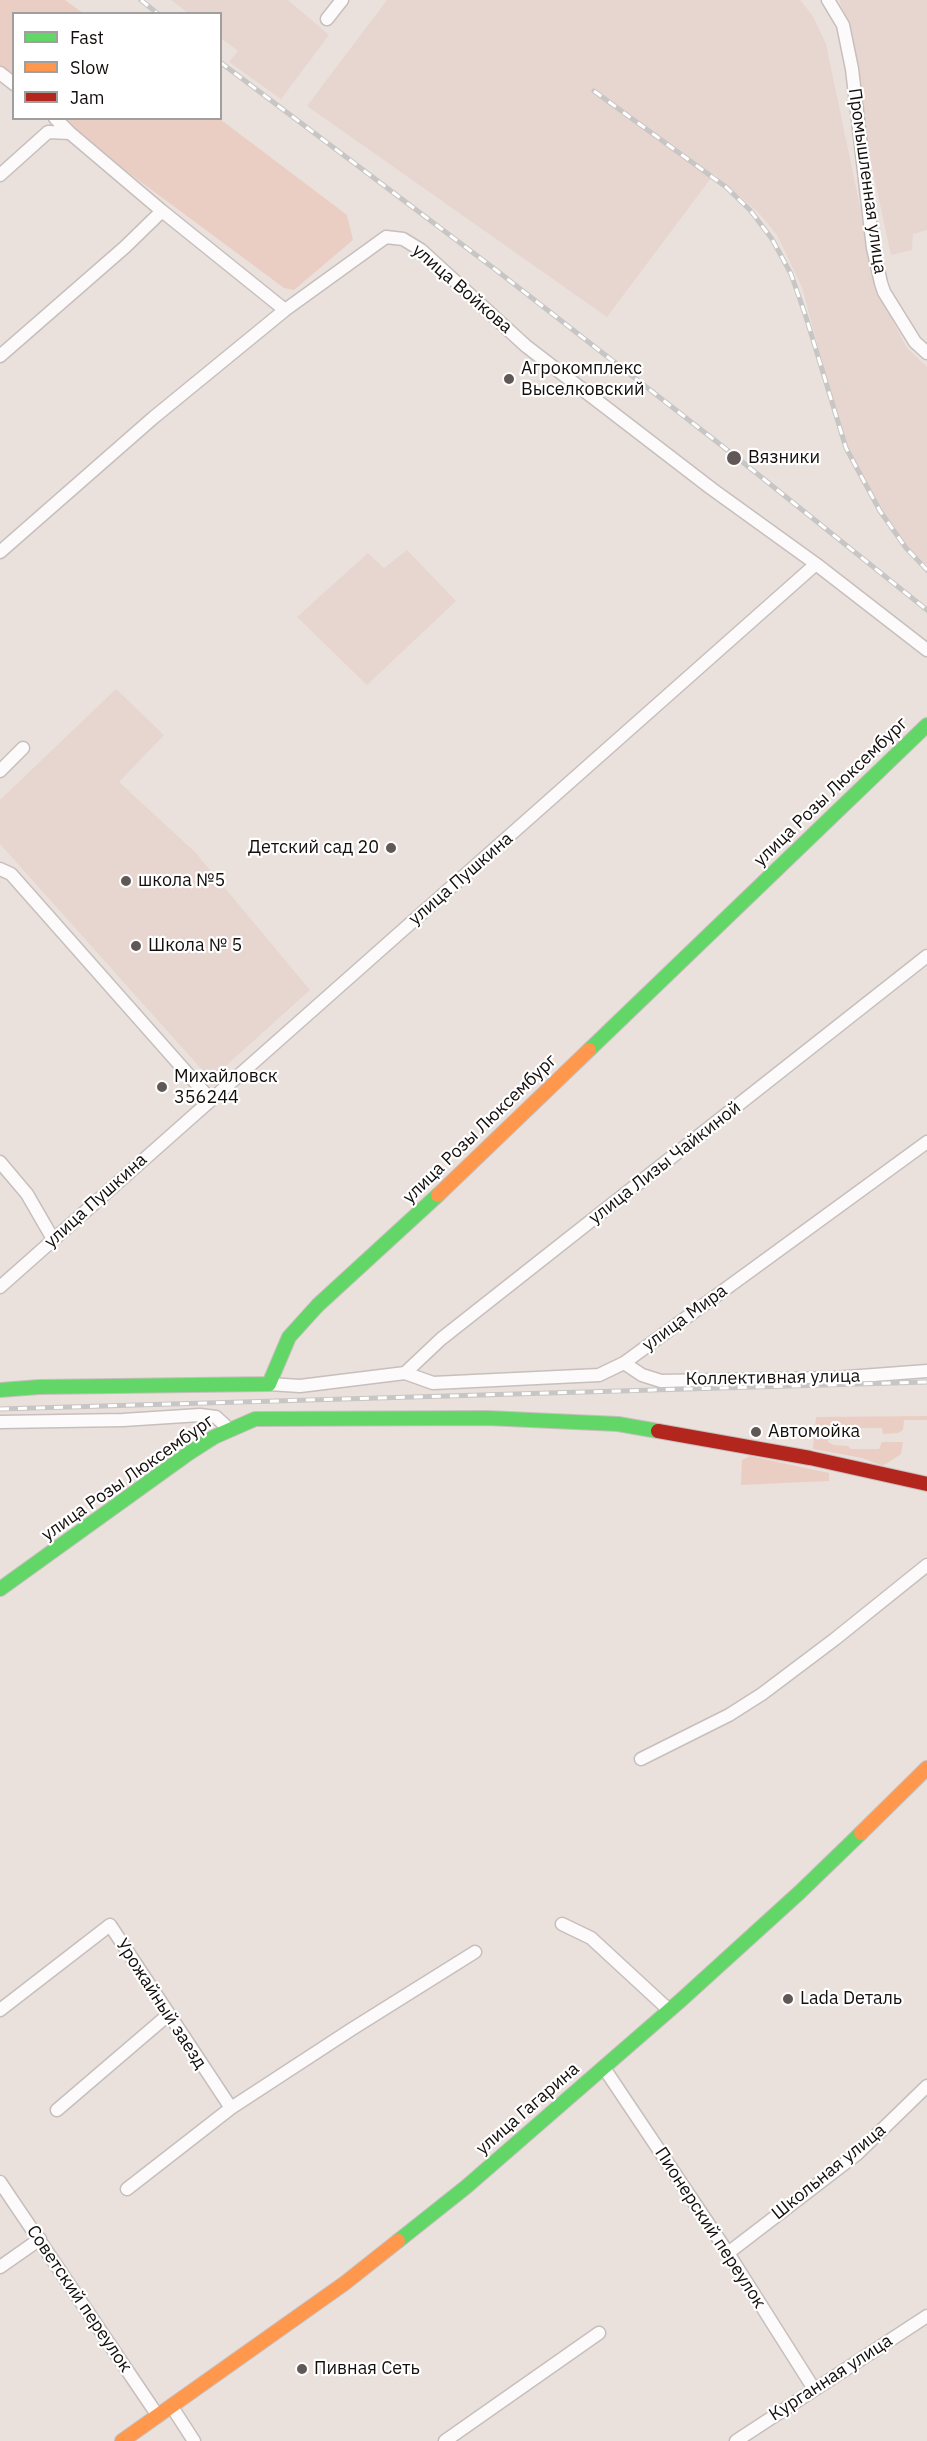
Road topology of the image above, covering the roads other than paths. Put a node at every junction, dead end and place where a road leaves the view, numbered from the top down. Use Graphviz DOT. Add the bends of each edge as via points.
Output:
graph roads {
  1 [pos="342,0"];
  2 [pos="828,0"];
  3 [pos="327,19"];
  4 [pos="0,73"];
  5 [pos="12,82"];
  6 [pos="57,120"];
  7 [pos="70,133"];
  8 [pos="0,175"];
  9 [pos="162,211"];
  10 [pos="285,310"];
  11 [pos="927,353"];
  12 [pos="0,356"];
  13 [pos="0,552"];
  14 [pos="816,564"];
  15 [pos="927,650"];
  16 [pos="927,725"];
  17 [pos="23,748"];
  18 [pos="0,771"];
  19 [pos="0,868"];
  20 [pos="927,956"];
  21 [pos="210,1100"];
  22 [pos="927,1142"];
  23 [pos="0,1162"];
  24 [pos="53,1239"];
  25 [pos="0,1287"];
  26 [pos="624,1363"];
  27 [pos="927,1371"];
  28 [pos="405,1373"];
  29 [pos="269,1384"];
  30 [pos="0,1390"];
  31 [pos="0,1422"];
  32 [pos="229,1429"];
  33 [pos="927,1484"];
  34 [pos="927,1565"];
  35 [pos="0,1589"];
  36 [pos="640,1759"];
  37 [pos="927,1768"];
  38 [pos="562,1924"];
  39 [pos="475,1952"];
  40 [pos="0,2010"];
  41 [pos="669,2010"];
  42 [pos="168,2015"];
  43 [pos="604,2068"];
  44 [pos="927,2086"];
  45 [pos="231,2108"];
  46 [pos="57,2110"];
  47 [pos="0,2182"];
  48 [pos="127,2189"];
  49 [pos="40,2239"];
  50 [pos="728,2253"];
  51 [pos="0,2267"];
  52 [pos="927,2316"];
  53 [pos="599,2333"];
  54 [pos="814,2389"];
  55 [pos="172,2407"];
  56 [pos="158,2416"];
  57 [pos="122,2441"];
  58 [pos="194,2441"];
  59 [pos="445,2441"];
  60 [pos="736,2441"];
  1 -- 3 [label="street"];
  2 -- 11 [label="street, Промышленная улица" via="843,25 852,69 873,248 881,283 915,342"];
  4 -- 5 [label="street"];
  6 -- 7 [label="street"];
  7 -- 8 [label="street" via="48,132"];
  7 -- 9 [label="street"];
  9 -- 10 [label="street"];
  9 -- 12 [label="street"];
  10 -- 13 [label="street, улица Войкова" via="153,418"];
  10 -- 14 [label="street, улица Войкова" via="386,237 403,239 421,250 526,346"];
  14 -- 15 [label="street"];
  14 -- 21 [label="street, улица Пушкина"];
  16 -- 29 [label="main road, улица Розы Люксембург" via="318,1305 289,1336"];
  17 -- 18 [label="street"];
  19 -- 21 [label="street" via="11,874"];
  20 -- 28 [label="street, улица Лизы Чайкиной" via="441,1339"];
  21 -- 24 [label="street, улица Пушкина"];
  22 -- 26 [label="street, улица Мира"];
  23 -- 24 [label="street" via="27,1194"];
  24 -- 25 [label="street, улица Пушкина"];
  26 -- 27 [label="street, Коллективная улица" via="661,1381 834,1378"];
  26 -- 28 [label="street, улица Мира" via="599,1375 433,1383"];
  28 -- 29 [label="street" via="300,1386"];
  29 -- 30 [label="main road, улица Розы Люксембург"];
  31 -- 32 [label="street" via="200,1416 216,1417"];
  32 -- 33 [label="main road, улица Розы Люксембург" via="255,1419 487,1418 618,1424 810,1458"];
  32 -- 35 [label="main road, улица Розы Люксембург" via="189,1453"];
  34 -- 36 [label="street" via="762,1694 729,1715"];
  37 -- 41 [label="main road, улица Гагарина" via="800,1892"];
  38 -- 41 [label="street" via="591,1938"];
  39 -- 45 [label="street"];
  40 -- 42 [label="street, Урожайный заезд" via="110,1925"];
  41 -- 43 [label="main road, улица Гагарина"];
  42 -- 45 [label="street, Урожайный заезд"];
  42 -- 46 [label="street"];
  43 -- 50 [label="street, Пионерский переулок"];
  43 -- 55 [label="main road, улица Гагарина" via="466,2187 345,2283"];
  44 -- 50 [label="street, Школьная улица" via="856,2154"];
  45 -- 48 [label="street"];
  47 -- 49 [label="street, Советский переулок"];
  49 -- 51 [label="street"];
  49 -- 56 [label="street, Советский переулок"];
  50 -- 54 [label="street, Пионерский переулок"];
  52 -- 54 [label="street, Курганная улица"];
  53 -- 59 [label="street"];
  54 -- 60 [label="street, Курганная улица"];
  55 -- 56 [label="main road, улица Гагарина"];
  55 -- 58 [label="street"];
  56 -- 57 [label="main road, улица Гагарина"];
}
